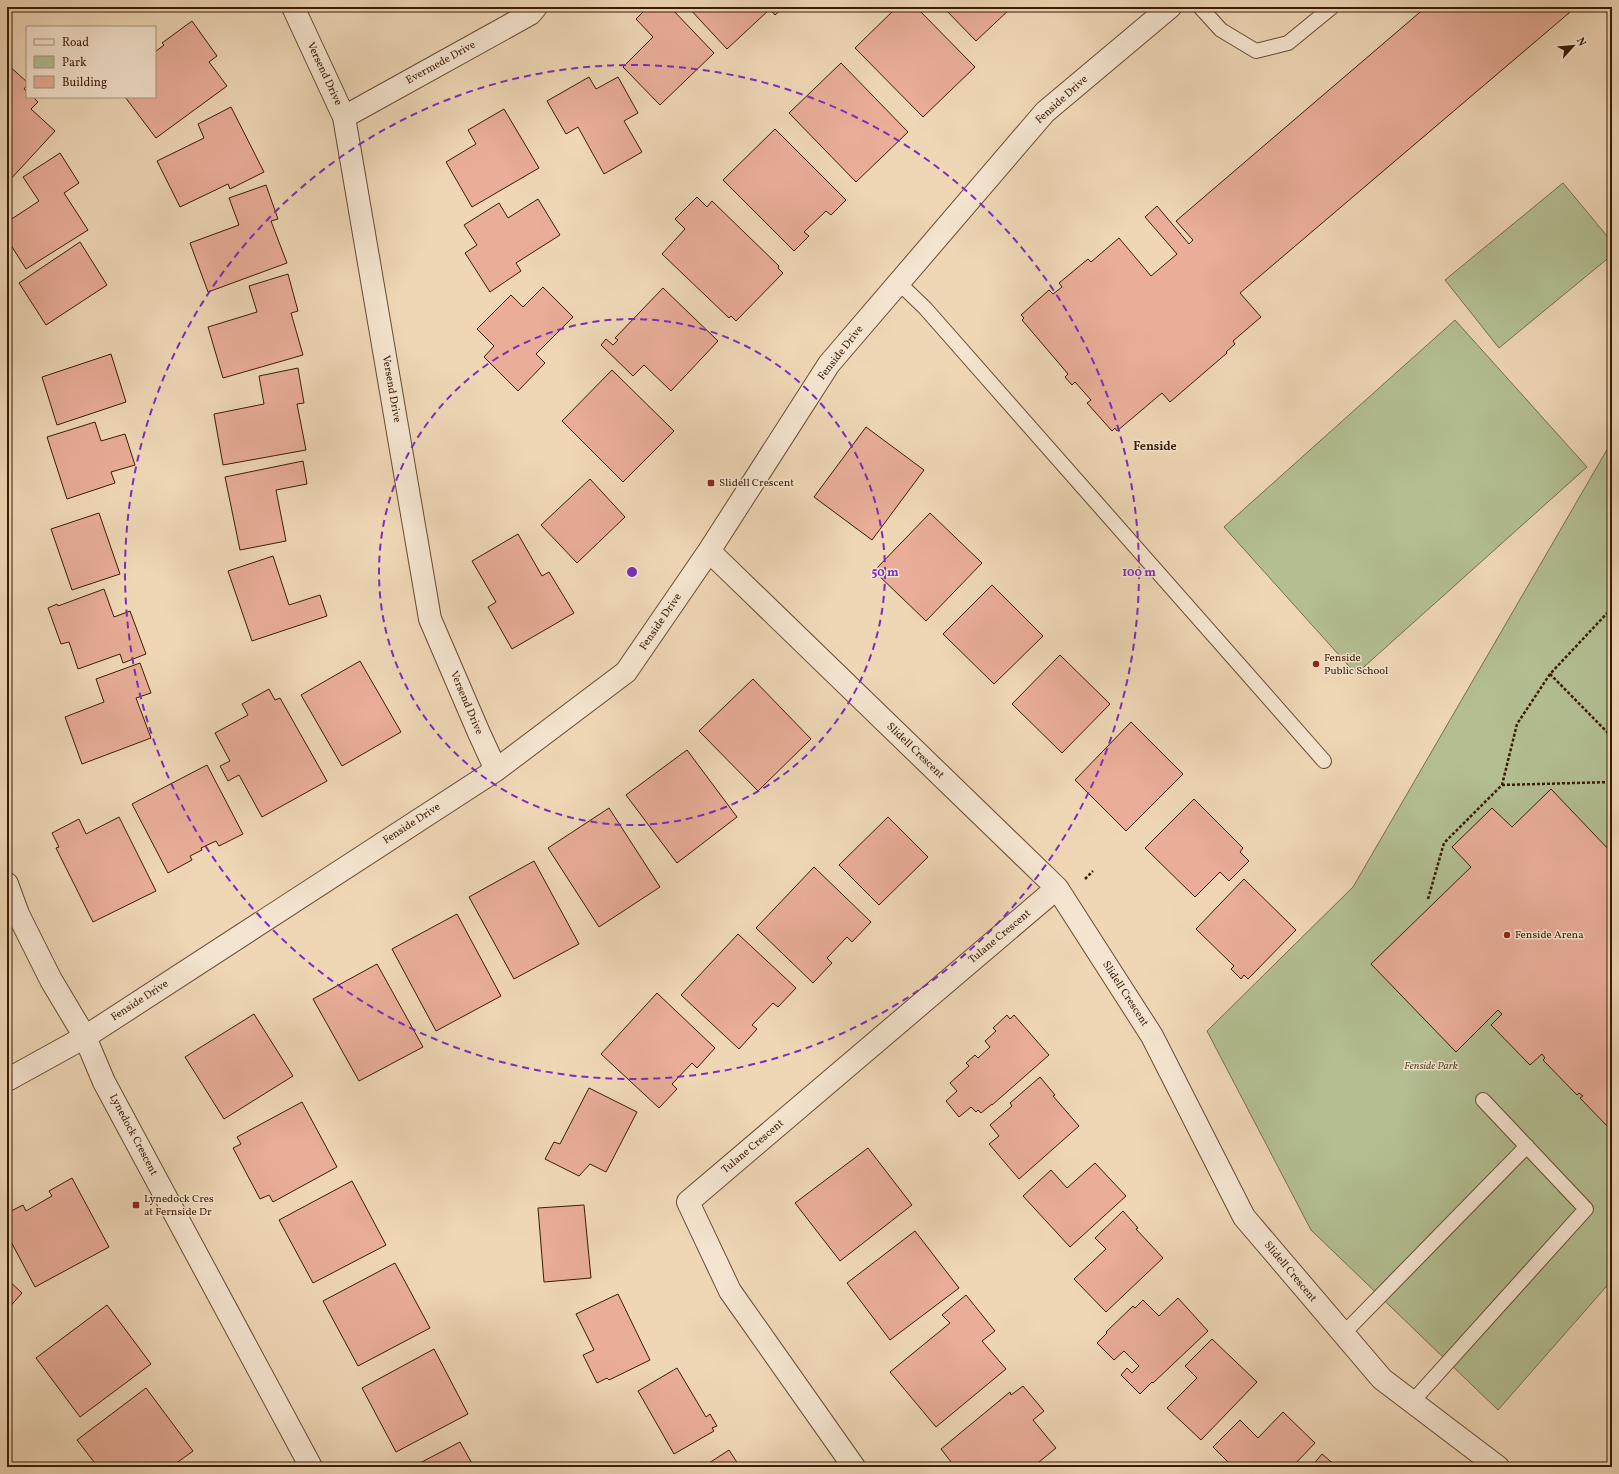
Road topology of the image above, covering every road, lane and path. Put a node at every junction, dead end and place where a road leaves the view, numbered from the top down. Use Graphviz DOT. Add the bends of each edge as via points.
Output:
graph roads {
  1 [pos="293,7"];
  2 [pos="536,7"];
  3 [pos="1170,7"];
  4 [pos="1200,7"];
  5 [pos="1332,7"];
  6 [pos="344,118"];
  7 [pos="899,283"];
  8 [pos="709,551"];
  9 [pos="1612,608"];
  10 [pos="1550,674"];
  11 [pos="1612,737"];
  12 [pos="1324,761"];
  13 [pos="496,770"];
  14 [pos="1612,782"];
  15 [pos="1502,785"];
  16 [pos="7,884"];
  17 [pos="1057,888"];
  18 [pos="1428,899"];
  19 [pos="85,1037"];
  20 [pos="7,1080"];
  21 [pos="1483,1100"];
  22 [pos="1527,1146"];
  23 [pos="1343,1334"];
  24 [pos="1412,1402"];
  25 [pos="311,1467"];
  26 [pos="854,1467"];
  27 [pos="1498,1467"];
  1 -- 6 [label="street, Versend Drive"];
  2 -- 6 [label="street, Evermede Drive" via="530,14"];
  3 -- 7 [label="street, Fenside Drive" via="1045,112"];
  4 -- 5 [label="lane" via="1221,30 1256,51 1288,42"];
  6 -- 13 [label="street, Versend Drive" via="430,619"];
  7 -- 8 [label="street, Fenside Drive" via="829,364"];
  7 -- 12 [label="lane" via="925,308"];
  8 -- 13 [label="street, Fenside Drive" via="626,672"];
  8 -- 17 [label="street, Slidell Crescent"];
  9 -- 10 [label="path"];
  10 -- 11 [label="path"];
  10 -- 15 [label="path" via="1517,724"];
  13 -- 19 [label="street, Fenside Drive"];
  14 -- 15 [label="path"];
  15 -- 18 [label="path" via="1444,843"];
  16 -- 19 [label="street, Lynedock Crescent" via="18,914"];
  17 -- 23 [label="street, Slidell Crescent" via="1152,1036 1244,1217"];
  17 -- 26 [label="street, Tulane Crescent" via="688,1202 730,1291"];
  19 -- 20 [label="street, Fenside Drive"];
  19 -- 25 [label="street, Lynedock Crescent" via="104,1082"];
  21 -- 22 [label="lane"];
  22 -- 23 [label="lane"];
  22 -- 24 [label="lane" via="1586,1209"];
  23 -- 24 [label="street, Slidell Crescent" via="1382,1379"];
  24 -- 27 [label="street, Slidell Crescent"];
}
